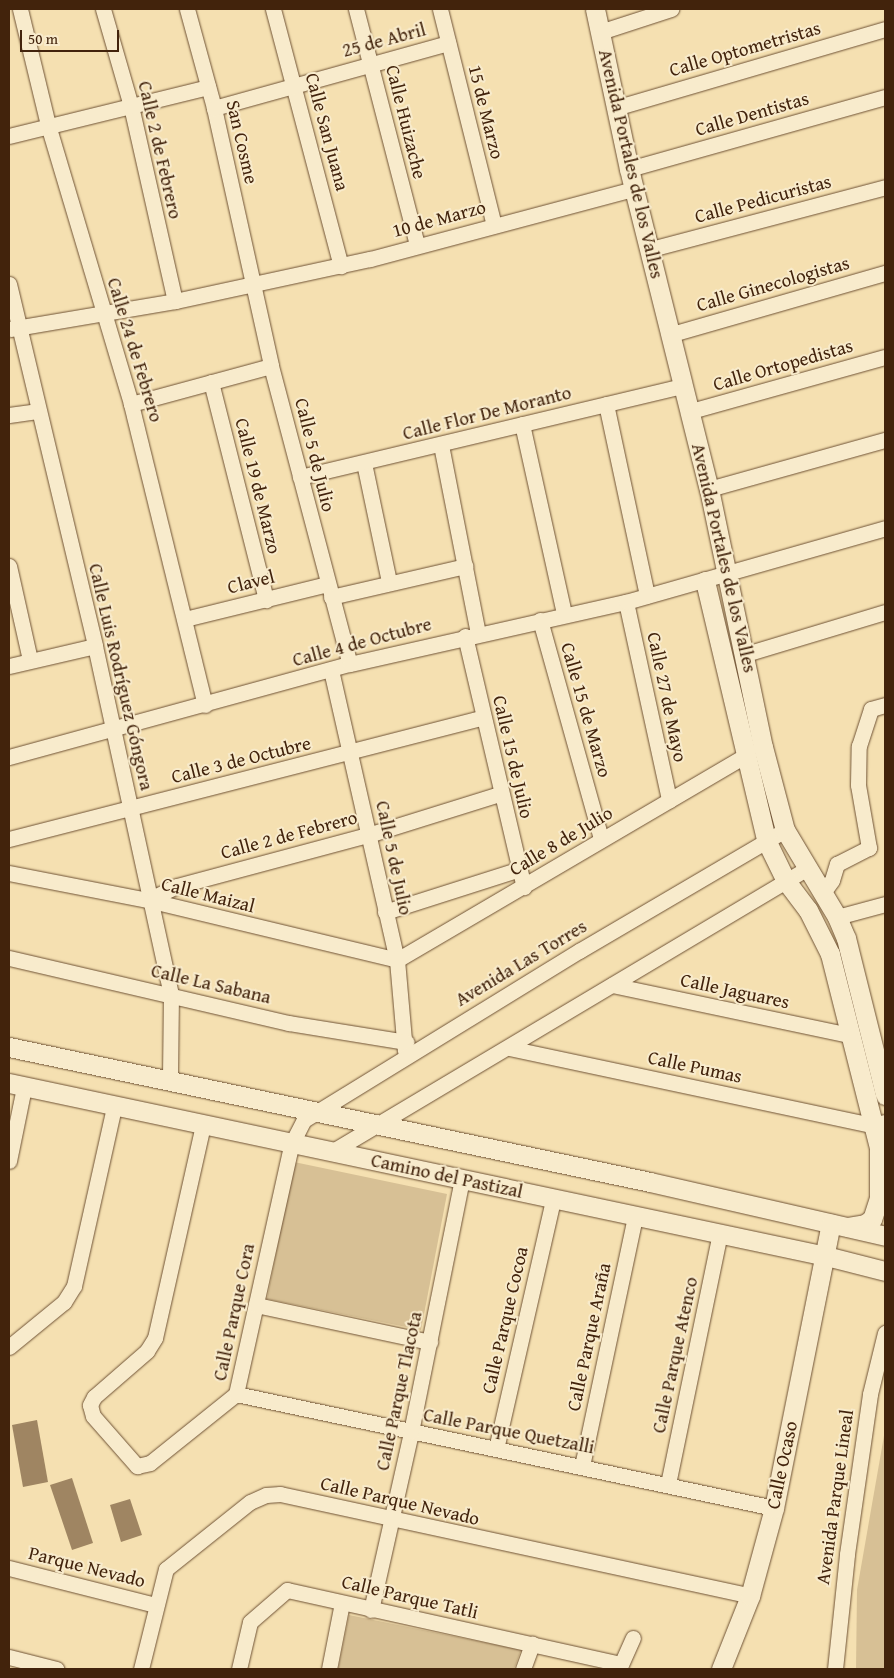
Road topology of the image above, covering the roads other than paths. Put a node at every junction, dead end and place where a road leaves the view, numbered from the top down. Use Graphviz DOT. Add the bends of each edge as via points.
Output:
graph roads {
  1 [pos="20,9"];
  2 [pos="103,9"];
  3 [pos="186,9"];
  4 [pos="273,9"];
  5 [pos="356,9"];
  6 [pos="440,9"];
  7 [pos="595,9"];
  8 [pos="668,9"];
  9 [pos="885,29"];
  10 [pos="600,32"];
  11 [pos="448,43"];
  12 [pos="370,63"];
  13 [pos="294,86"];
  14 [pos="208,87"];
  15 [pos="885,97"];
  16 [pos="131,106"];
  17 [pos="214,108"];
  18 [pos="615,108"];
  19 [pos="48,125"];
  20 [pos="9,136"];
  21 [pos="629,169"];
  22 [pos="885,187"];
  23 [pos="634,189"];
  24 [pos="494,225"];
  25 [pos="417,246"];
  26 [pos="650,250"];
  27 [pos="341,266"];
  28 [pos="885,273"];
  29 [pos="9,284"];
  30 [pos="253,285"];
  31 [pos="175,301"];
  32 [pos="103,314"];
  33 [pos="14,328"];
  34 [pos="672,334"];
  35 [pos="885,357"];
  36 [pos="272,366"];
  37 [pos="211,382"];
  38 [pos="683,386"];
  39 [pos="131,404"];
  40 [pos="606,404"];
  41 [pos="39,411"];
  42 [pos="691,411"];
  43 [pos="9,415"];
  44 [pos="522,424"];
  45 [pos="885,440"];
  46 [pos="441,445"];
  47 [pos="364,463"];
  48 [pos="300,477"];
  49 [pos="710,489"];
  50 [pos="885,528"];
  51 [pos="9,566"];
  52 [pos="465,566"];
  53 [pos="728,575"];
  54 [pos="705,580"];
  55 [pos="389,582"];
  56 [pos="329,591"];
  57 [pos="646,596"];
  58 [pos="266,600"];
  59 [pos="626,602"];
  60 [pos="885,612"];
  61 [pos="564,614"];
  62 [pos="185,619"];
  63 [pos="540,620"];
  64 [pos="472,634"];
  65 [pos="95,646"];
  66 [pos="746,654"];
  67 [pos="30,660"];
  68 [pos="350,664"];
  69 [pos="9,666"];
  70 [pos="331,670"];
  71 [pos="205,705"];
  72 [pos="885,705"];
  73 [pos="483,717"];
  74 [pos="114,730"];
  75 [pos="351,753"];
  76 [pos="746,755"];
  77 [pos="9,757"];
  78 [pos="500,794"];
  79 [pos="669,800"];
  80 [pos="129,809"];
  81 [pos="785,830"];
  82 [pos="368,835"];
  83 [pos="9,839"];
  84 [pos="601,839"];
  85 [pos="766,840"];
  86 [pos="520,869"];
  87 [pos="806,869"];
  88 [pos="9,873"];
  89 [pos="786,881"];
  90 [pos="524,887"];
  91 [pos="822,894"];
  92 [pos="148,900"];
  93 [pos="885,904"];
  94 [pos="385,912"];
  95 [pos="837,917"];
  96 [pos="9,958"];
  97 [pos="397,960"];
  98 [pos="612,985"];
  99 [pos="170,994"];
  100 [pos="850,1035"];
  101 [pos="9,1047"];
  102 [pos="509,1048"];
  103 [pos="405,1049"];
  104 [pos="170,1082"];
  105 [pos="17,1085"];
  106 [pos="885,1095"];
  107 [pos="114,1107"];
  108 [pos="314,1112"];
  109 [pos="878,1124"];
  110 [pos="203,1125"];
  111 [pos="375,1126"];
  112 [pos="291,1145"];
  113 [pos="333,1151"];
  114 [pos="9,1161"];
  115 [pos="462,1179"];
  116 [pos="553,1200"];
  117 [pos="634,1217"];
  118 [pos="839,1225"];
  119 [pos="720,1234"];
  120 [pos="885,1236"];
  121 [pos="826,1256"];
  122 [pos="885,1271"];
  123 [pos="256,1304"];
  124 [pos="885,1332"];
  125 [pos="430,1342"];
  126 [pos="9,1348"];
  127 [pos="236,1394"];
  128 [pos="412,1432"];
  129 [pos="496,1449"];
  130 [pos="582,1466"];
  131 [pos="668,1484"];
  132 [pos="774,1508"];
  133 [pos="392,1520"];
  134 [pos="9,1568"];
  135 [pos="750,1596"];
  136 [pos="342,1603"];
  137 [pos="155,1605"];
  138 [pos="371,1610"];
  139 [pos="633,1638"];
  140 [pos="532,1644"];
  141 [pos="9,1657"];
  142 [pos="620,1666"];
  143 [pos="56,1669"];
  144 [pos="141,1669"];
  145 [pos="239,1669"];
  146 [pos="329,1669"];
  147 [pos="523,1669"];
  148 [pos="721,1669"];
  149 [pos="836,1669"];
  1 -- 19 [label="street, Calle 24 de Febrero"];
  2 -- 16 [label="street, Calle 2 de Febrero"];
  3 -- 14 [label="street, San Cosme"];
  4 -- 13 [label="street, Calle San Juana"];
  5 -- 12 [label="street, Calle Huizache"];
  6 -- 11 [label="street, 15 de Marzo"];
  7 -- 10 [label="street, Avenida Portales de los Valles"];
  8 -- 10 [label="street"];
  9 -- 18 [label="street, Calle Optometristas"];
  10 -- 18 [label="street, Avenida Portales de los Valles"];
  11 -- 12 [label="street, 25 de Abril"];
  11 -- 24 [label="street, 15 de Marzo"];
  12 -- 13 [label="street, 25 de Abril"];
  12 -- 25 [label="street, Calle Huizache"];
  13 -- 17 [label="street, 25 de Abril"];
  13 -- 27 [label="street, Calle San Juana"];
  14 -- 16 [label="street"];
  14 -- 17 [label="street, San Cosme"];
  15 -- 21 [label="street, Calle Dentistas"];
  16 -- 19 [label="street"];
  16 -- 31 [label="street, Calle 2 de Febrero"];
  17 -- 30 [label="street, San Cosme"];
  18 -- 21 [label="street, Avenida Portales de los Valles"];
  19 -- 20 [label="street"];
  19 -- 32 [label="street, Calle 24 de Febrero"];
  21 -- 23 [label="street, Avenida Portales de los Valles"];
  22 -- 26 [label="street, Calle Pedicuristas"];
  23 -- 24 [label="street, 10 de Marzo"];
  23 -- 26 [label="street, Avenida Portales de los Valles"];
  24 -- 25 [label="street, 10 de Marzo"];
  25 -- 27 [label="street, 10 de Marzo"];
  26 -- 34 [label="street, Avenida Portales de los Valles"];
  27 -- 30 [label="street, 10 de Marzo"];
  28 -- 34 [label="street, Calle Ginecologistas"];
  29 -- 33 [label="street, Calle Luis Rodríguez Góngora"];
  30 -- 31 [label="street, 10 de Marzo"];
  30 -- 36 [label="street, Calle 5 de Julio"];
  31 -- 32 [label="street, 10 de Marzo"];
  32 -- 33 [label="street, 10 de Marzo"];
  32 -- 39 [label="street, Calle 24 de Febrero"];
  33 -- 41 [label="street, Calle Luis Rodríguez Góngora"];
  34 -- 38 [label="street, Avenida Portales de los Valles"];
  35 -- 42 [label="street, Calle Ortopedistas"];
  36 -- 37 [label="street"];
  36 -- 48 [label="street, Calle 5 de Julio"];
  37 -- 39 [label="street"];
  37 -- 58 [label="street, Calle 19 de Marzo"];
  38 -- 40 [label="street, Calle Flor De Moranto"];
  38 -- 42 [label="street, Avenida Portales de los Valles"];
  39 -- 62 [label="street, Calle 24 de Febrero"];
  40 -- 44 [label="street, Calle Flor De Moranto"];
  40 -- 57 [label="street"];
  41 -- 43 [label="street"];
  41 -- 65 [label="street, Calle Luis Rodríguez Góngora"];
  42 -- 49 [label="street, Avenida Portales de los Valles"];
  44 -- 46 [label="street, Calle Flor De Moranto"];
  44 -- 61 [label="street"];
  45 -- 49 [label="street"];
  46 -- 47 [label="street, Calle Flor De Moranto"];
  46 -- 52 [label="street, Calle 15 de Julio"];
  47 -- 48 [label="street, Calle Flor De Moranto"];
  47 -- 55 [label="street"];
  48 -- 56 [label="street, Calle 5 de Julio"];
  49 -- 53 [label="street, Avenida Portales de los Valles"];
  50 -- 53 [label="street, Calle 4 de Octubre"];
  51 -- 67 [label="street"];
  52 -- 55 [label="street, Clavel"];
  52 -- 64 [label="street, Calle 15 de Julio"];
  53 -- 54 [label="street, Calle 4 de Octubre"];
  53 -- 66 [label="street, Avenida Portales de los Valles"];
  54 -- 57 [label="street, Calle 4 de Octubre"];
  54 -- 76 [label="street, Avenida Portales de los Valles"];
  55 -- 56 [label="street, Clavel"];
  56 -- 58 [label="street, Clavel"];
  56 -- 68 [label="street, Calle 5 de Julio"];
  57 -- 59 [label="street, Calle 4 de Octubre"];
  58 -- 62 [label="street, Clavel"];
  59 -- 61 [label="street, Calle 4 de Octubre"];
  59 -- 79 [label="street, Calle 27 de Mayo"];
  60 -- 66 [label="street"];
  61 -- 63 [label="street, Calle 4 de Octubre"];
  62 -- 71 [label="street, Calle 24 de Febrero"];
  63 -- 64 [label="street, Calle 4 de Octubre"];
  63 -- 84 [label="street, Calle 15 de Marzo"];
  64 -- 68 [label="street, Calle 4 de Octubre"];
  64 -- 73 [label="street, Calle 15 de Julio"];
  65 -- 67 [label="street"];
  65 -- 74 [label="street, Calle Luis Rodríguez Góngora"];
  66 -- 81 [label="street, Avenida Portales de los Valles" via="763,747"];
  67 -- 69 [label="street"];
  68 -- 70 [label="street, Calle 4 de Octubre"];
  70 -- 71 [label="street, Calle 4 de Octubre"];
  70 -- 75 [label="street, Calle 5 de Julio"];
  71 -- 74 [label="street, Calle 4 de Octubre"];
  72 -- 91 [label="street" via="871,709 859,746 858,785 870,848 837,864 832,880"];
  73 -- 75 [label="street, Calle 3 de Octubre"];
  73 -- 78 [label="street, Calle 15 de Julio"];
  74 -- 77 [label="street, Calle 4 de Octubre"];
  74 -- 80 [label="street, Calle Luis Rodríguez Góngora"];
  75 -- 80 [label="street, Calle 3 de Octubre"];
  75 -- 82 [label="street, Calle 5 de Julio"];
  76 -- 79 [label="street, Calle 8 de Julio"];
  76 -- 85 [label="street, Avenida Portales de los Valles"];
  78 -- 82 [label="street, Calle 2 de Febrero"];
  78 -- 86 [label="street, Calle 15 de Julio"];
  79 -- 84 [label="street, Calle 8 de Julio"];
  80 -- 83 [label="street, Calle 3 de Octubre"];
  80 -- 92 [label="street, Calle Luis Rodríguez Góngora"];
  81 -- 85 [label="street, Avenida Las Torres"];
  81 -- 87 [label="street, Avenida Portales de los Valles"];
  82 -- 92 [label="street, Calle 2 de Febrero" via="177,886"];
  82 -- 94 [label="street, Calle 5 de Julio"];
  84 -- 90 [label="street, Calle 8 de Julio"];
  85 -- 89 [label="street, Avenida Portales de los Valles"];
  85 -- 103 [label="street, Avenida Las Torres"];
  86 -- 90 [label="street, Calle 15 de Julio"];
  86 -- 94 [label="street"];
  87 -- 89 [label="street"];
  87 -- 91 [label="street, Avenida Portales de los Valles"];
  88 -- 92 [label="street, Calle Maizal"];
  89 -- 98 [label="street"];
  89 -- 100 [label="street, Avenida Portales de los Valles" via="808,910 830,954"];
  90 -- 97 [label="street, Calle 8 de Julio"];
  91 -- 95 [label="street, Avenida Portales de los Valles"];
  92 -- 97 [label="street, Calle Maizal"];
  92 -- 99 [label="street, Calle Luis Rodríguez Góngora"];
  93 -- 95 [label="street"];
  94 -- 97 [label="street, Calle 5 de Julio"];
  95 -- 106 [label="street, Avenida Portales de los Valles"];
  96 -- 99 [label="street, Calle La Sabana"];
  97 -- 103 [label="street, Calle 5 de Julio"];
  98 -- 100 [label="street, Calle Jaguares"];
  98 -- 102 [label="street"];
  99 -- 103 [label="street, Calle La Sabana"];
  99 -- 104 [label="street, Calle Luis Rodríguez Góngora"];
  100 -- 109 [label="street, Avenida Portales de los Valles"];
  101 -- 104 [label="street, Camino del Pastizal"];
  102 -- 109 [label="street, Calle Pumas"];
  102 -- 111 [label="street"];
  103 -- 108 [label="street, Avenida Las Torres"];
  104 -- 108 [label="street, Camino del Pastizal"];
  105 -- 107 [label="street, Camino del Pastizal"];
  105 -- 114 [label="street"];
  107 -- 110 [label="street, Camino del Pastizal"];
  107 -- 126 [label="street" via="74,1286 64,1302"];
  108 -- 111 [label="street, Camino del Pastizal"];
  108 -- 112 [label="street, Avenida Las Torres" via="304,1120"];
  109 -- 118 [label="street, Avenida Portales de los Valles" via="879,1198 872,1218 865,1224"];
  110 -- 112 [label="street, Camino del Pastizal"];
  110 -- 127 [label="street, Calle Parque Cora" via="155,1338 147,1351 94,1397 90,1408 132,1464 143,1466"];
  111 -- 113 [label="street"];
  111 -- 118 [label="street, Camino del Pastizal" via="650,1182"];
  112 -- 113 [label="street, Camino del Pastizal"];
  112 -- 123 [label="street, Calle Parque Cora"];
  113 -- 115 [label="street, Camino del Pastizal"];
  115 -- 116 [label="street, Camino del Pastizal"];
  115 -- 125 [label="street, Calle Parque Tlacota"];
  116 -- 117 [label="street, Camino del Pastizal"];
  116 -- 129 [label="street, Calle Parque Cocoa"];
  117 -- 119 [label="street, Camino del Pastizal"];
  117 -- 130 [label="street, Calle Parque Araña"];
  118 -- 120 [label="street, Camino del Pastizal"];
  118 -- 121 [label="street, Calle Ocaso"];
  119 -- 121 [label="street, Camino del Pastizal"];
  119 -- 131 [label="street, Calle Parque Atenco"];
  121 -- 122 [label="street, Camino del Pastizal"];
  121 -- 132 [label="street, Calle Ocaso"];
  123 -- 125 [label="street"];
  123 -- 127 [label="street, Calle Parque Cora"];
  124 -- 149 [label="street, Avenida Parque Lineal" via="870,1394 859,1469 841,1597"];
  125 -- 128 [label="street, Calle Parque Tlacota"];
  127 -- 128 [label="street, Calle Parque Quetzalli"];
  128 -- 129 [label="street, Calle Parque Quetzalli"];
  128 -- 133 [label="street, Calle Parque Tlacota"];
  129 -- 130 [label="street, Calle Parque Quetzalli"];
  130 -- 131 [label="street, Calle Parque Quetzalli"];
  131 -- 132 [label="street, Calle Parque Quetzalli"];
  132 -- 135 [label="street, Calle Ocaso"];
  133 -- 135 [label="street, Calle Parque Nevado"];
  133 -- 137 [label="street, Calle Parque Nevado" via="280,1494 259,1497 169,1565"];
  133 -- 138 [label="street, Calle Parque Tlacota"];
  134 -- 137 [label="street, Parque Nevado"];
  135 -- 148 [label="street, Calle Ocaso"];
  136 -- 138 [label="street, Calle Parque Tatli"];
  136 -- 145 [label="street, Calle Parque Tatli" via="290,1590 281,1591 250,1622"];
  136 -- 146 [label="street"];
  137 -- 144 [label="street, Calle Parque Nevado"];
  138 -- 140 [label="street, Calle Parque Tatli"];
  139 -- 142 [label="street"];
  140 -- 142 [label="street, Calle Parque Tatli"];
  140 -- 147 [label="street"];
  141 -- 143 [label="street"];
}
